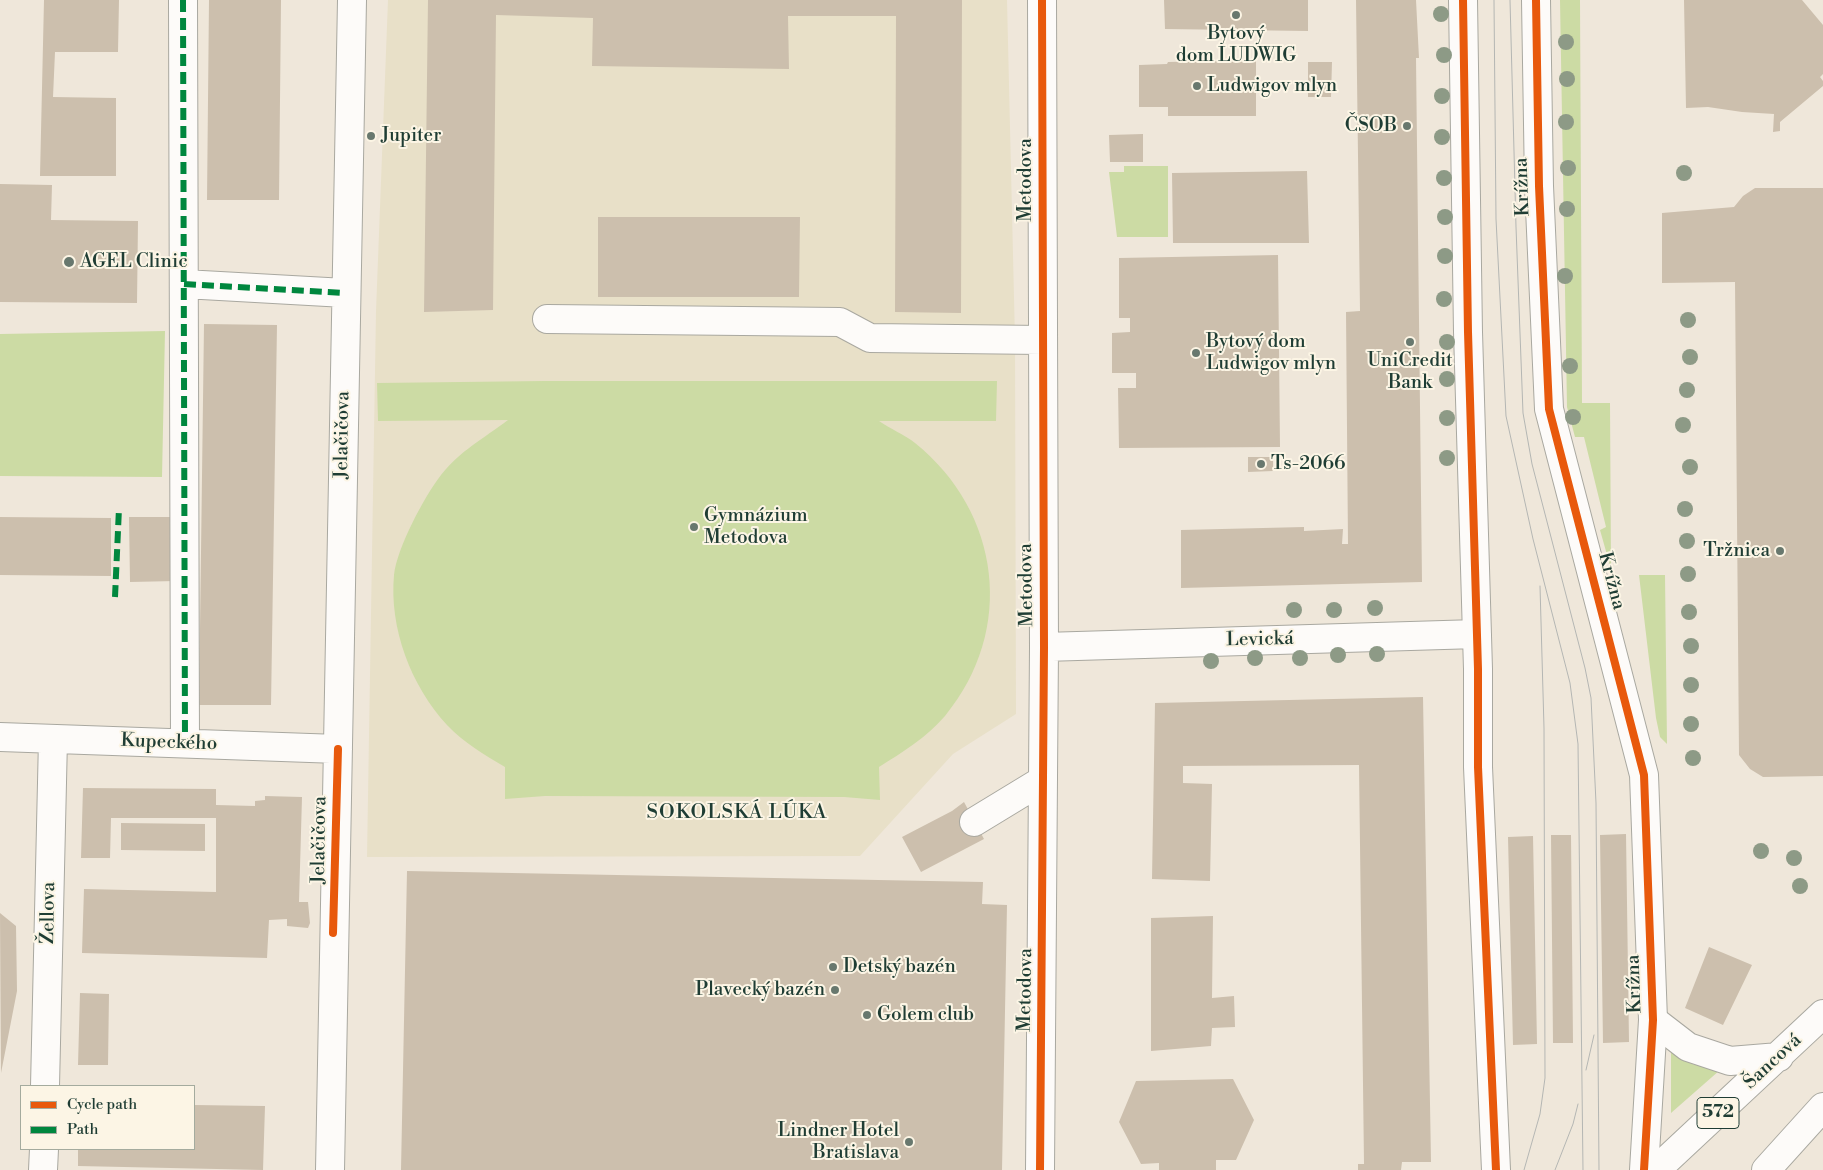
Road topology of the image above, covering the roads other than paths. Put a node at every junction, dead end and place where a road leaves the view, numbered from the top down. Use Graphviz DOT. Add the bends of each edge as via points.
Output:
graph roads {
  1 [pos="182,0"];
  2 [pos="352,0"];
  3 [pos="1042,0"];
  4 [pos="1463,0"];
  5 [pos="1536,0"];
  6 [pos="184,284"];
  7 [pos="345,293"];
  8 [pos="547,319"];
  9 [pos="1042,340"];
  10 [pos="1477,634"];
  11 [pos="1044,647"];
  12 [pos="0,737"];
  13 [pos="53,739"];
  14 [pos="185,744"];
  15 [pos="338,749"];
  16 [pos="1043,780"];
  17 [pos="974,822"];
  18 [pos="1823,1014"];
  19 [pos="1653,1020"];
  20 [pos="1779,1056"];
  21 [pos="45,1085"];
  22 [pos="1823,1108"];
  23 [pos="44,1150"];
  24 [pos="43,1170"];
  25 [pos="330,1170"];
  26 [pos="1040,1170"];
  27 [pos="1496,1170"];
  28 [pos="1644,1170"];
  29 [pos="1656,1170"];
  30 [pos="1766,1170"];
  1 -- 6 [label="street"];
  2 -- 7 [label="street, Jelačičova"];
  3 -- 9 [label="street, Metodova"];
  4 -- 10 [label="street"];
  5 -- 19 [label="street, Krížna" via="1539,186 1549,410 1644,775"];
  6 -- 7 [label="street"];
  6 -- 14 [label="street"];
  7 -- 15 [label="street, Jelačičova"];
  8 -- 9 [label="street" via="840,322 870,338"];
  9 -- 11 [label="street, Metodova"];
  10 -- 11 [label="street, Levická"];
  10 -- 27 [label="street" via="1478,767"];
  11 -- 16 [label="street, Metodova"];
  12 -- 13 [label="street, Kupeckého"];
  13 -- 14 [label="street, Kupeckého"];
  13 -- 21 [label="street, Žellova"];
  14 -- 15 [label="street, Kupeckého"];
  15 -- 25 [label="street, Jelačičova"];
  16 -- 17 [label="street"];
  16 -- 26 [label="street, Metodova"];
  18 -- 20 [label="street, Šancová / 572"];
  19 -- 20 [label="street" via="1688,1047 1730,1061"];
  19 -- 28 [label="street, Krížna"];
  20 -- 29 [label="street, Šancová / 572"];
  22 -- 30 [label="street"];
  23 -- 24 [label="street"];
}
